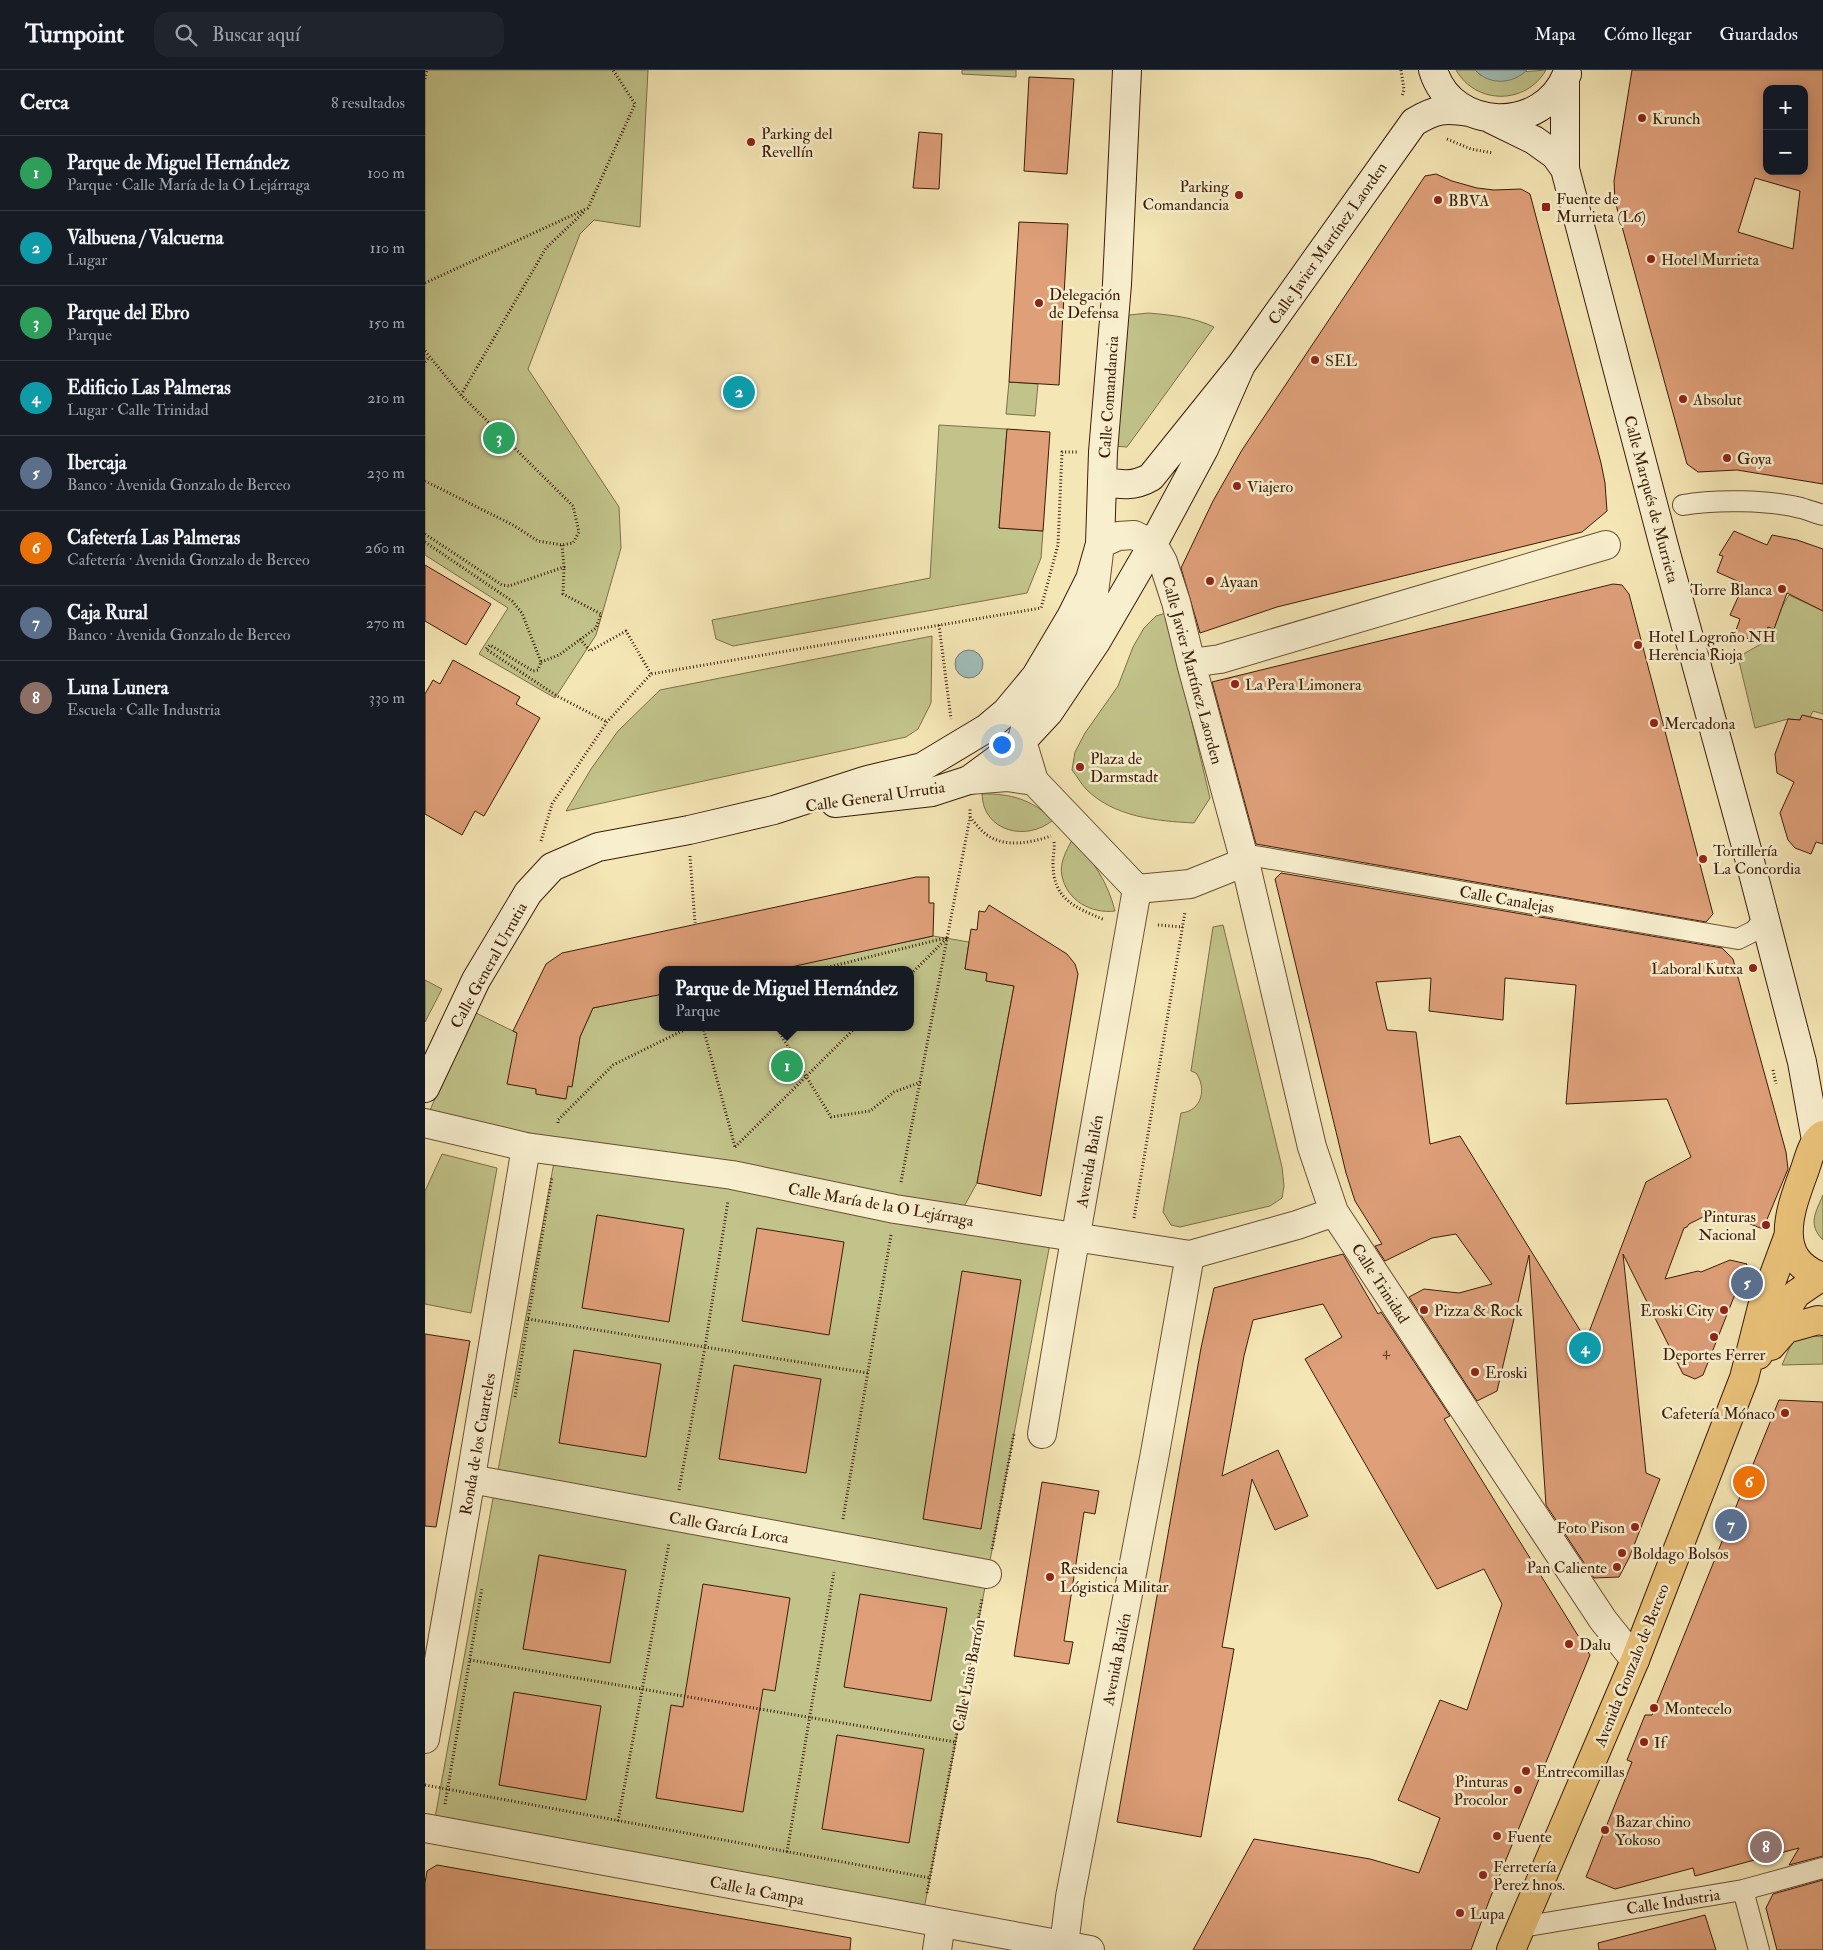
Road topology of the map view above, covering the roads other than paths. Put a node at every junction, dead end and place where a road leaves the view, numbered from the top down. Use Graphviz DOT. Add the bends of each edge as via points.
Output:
graph roads {
  1 [pos="1127,70"];
  2 [pos="1433,70"];
  3 [pos="1567,75"];
  4 [pos="1480,115"];
  5 [pos="1565,168"];
  6 [pos="1241,365"];
  7 [pos="1102,481"];
  8 [pos="1683,505"];
  9 [pos="1823,516"];
  10 [pos="1100,544"];
  11 [pos="1153,544"];
  12 [pos="1606,545"];
  13 [pos="1191,663"];
  14 [pos="1022,740"];
  15 [pos="969,780"];
  16 [pos="1034,781"];
  17 [pos="774,810"];
  18 [pos="1244,858"];
  19 [pos="1137,889"];
  20 [pos="1765,919"];
  21 [pos="1802,1062"];
  22 [pos="1823,1086"];
  23 [pos="425,1088"];
  24 [pos="425,1123"];
  25 [pos="1819,1138"];
  26 [pos="527,1147"];
  27 [pos="1335,1212"];
  28 [pos="1076,1236"];
  29 [pos="1788,1237"];
  30 [pos="1189,1255"];
  31 [pos="1822,1277"];
  32 [pos="1823,1321"];
  33 [pos="1744,1378"];
  34 [pos="1042,1434"];
  35 [pos="471,1479"];
  36 [pos="987,1574"];
  37 [pos="1635,1660"];
  38 [pos="425,1739"];
  39 [pos="425,1828"];
  40 [pos="1823,1868"];
  41 [pos="1743,1890"];
  42 [pos="931,1921"];
  43 [pos="1753,1925"];
  44 [pos="1517,1938"];
  45 [pos="1077,1947"];
  46 [pos="937,1950"];
  47 [pos="1746,1950"];
  48 [pos="1759,1950"];
  1 -- 7 [label="street, Calle Comandancia" via="1117,284"];
  2 -- 4 [label="street" via="1443,90 1455,102"];
  3 -- 4 [label="street" via="1555,96 1533,112 1519,117"];
  3 -- 5 [label="street, Calle Marqués de Murrieta"];
  4 -- 5 [label="street, Calle Marqués de Murrieta" via="1534,140 1555,155"];
  4 -- 6 [label="street, Calle Javier Martínez Laorden" via="1450,109 1431,112 1414,122"];
  5 -- 20 [label="street, Calle Marqués de Murrieta"];
  6 -- 7 [label="street, Calle Javier Martínez Laorden" via="1151,477 1127,485"];
  6 -- 11 [label="street, Calle Javier Martínez Laorden" via="1204,449"];
  7 -- 10 [label="street, Calle Comandancia"];
  8 -- 9 [label="street" via="1697,502 1759,503 1800,507"];
  10 -- 11 [label="street" via="1118,536 1134,535"];
  10 -- 14 [label="street" via="1090,609 1062,660 1036,697"];
  10 -- 17 [label="street, Calle General Urrutia" via="1090,579 1036,676 987,728 922,767 867,780"];
  11 -- 13 [label="street, Calle Javier Martínez Laorden" via="1163,562 1176,602"];
  11 -- 14 [label="street" via="1049,712"];
  12 -- 13 [label="street" via="1220,659"];
  13 -- 18 [label="street, Calle Javier Martínez Laorden"];
  14 -- 15 [label="street, Calle General Urrutia"];
  14 -- 16 [label="street"];
  15 -- 16 [label="street" via="1007,777"];
  15 -- 17 [label="street, Calle General Urrutia" via="932,792"];
  16 -- 19 [label="street"];
  17 -- 23 [label="street, Calle General Urrutia" via="598,847 552,867 528,893 476,980"];
  18 -- 19 [label="street" via="1190,884"];
  18 -- 20 [label="street, Calle Canalejas" via="1738,939 1754,931"];
  18 -- 27 [label="street, Calle Trinidad" via="1313,1146"];
  19 -- 28 [label="street, Avenida Bailén"];
  20 -- 21 [label="street, Calle Marqués de Murrieta"];
  21 -- 22 [label="street, Calle Marqués de Murrieta"];
  21 -- 25 [label="street, Calle Marqués de Murrieta"];
  24 -- 26 [label="street, Calle María de la O Lejárraga"];
  25 -- 29 [label="main road, Avenida Gonzalo de Berceo" via="1800,1183"];
  26 -- 28 [label="street, Calle María de la O Lejárraga" via="732,1175 895,1209"];
  26 -- 35 [label="street, Ronda de los Cuarteles"];
  27 -- 30 [label="street, Calle María de la O Lejárraga"];
  27 -- 37 [label="street, Calle Trinidad" via="1603,1620"];
  28 -- 30 [label="street, Calle María de la O Lejárraga"];
  28 -- 34 [label="street, Avenida Bailén"];
  29 -- 31 [label="main road" via="1799,1263"];
  29 -- 33 [label="main road, Avenida Gonzalo de Berceo" via="1762,1307"];
  30 -- 45 [label="street, Avenida Bailén" via="1155,1453 1070,1897"];
  31 -- 33 [label="main road, Avenida Gonzalo de Berceo" via="1796,1294"];
  32 -- 33 [label="main road, Avenida Gonzalo de Berceo" via="1786,1329"];
  33 -- 37 [label="main road, Avenida Gonzalo de Berceo"];
  35 -- 36 [label="street, Calle García Lorca"];
  35 -- 38 [label="street, Ronda de los Cuarteles"];
  37 -- 44 [label="main road, Avenida Gonzalo de Berceo"];
  39 -- 42 [label="street, Calle la Campa"];
  40 -- 41 [label="street, Calle Industria"];
  41 -- 43 [label="street"];
  41 -- 44 [label="street, Calle Industria"];
  42 -- 45 [label="street, Calle la Campa"];
  42 -- 46 [label="street"];
  43 -- 47 [label="street"];
  43 -- 48 [label="street"];
}
